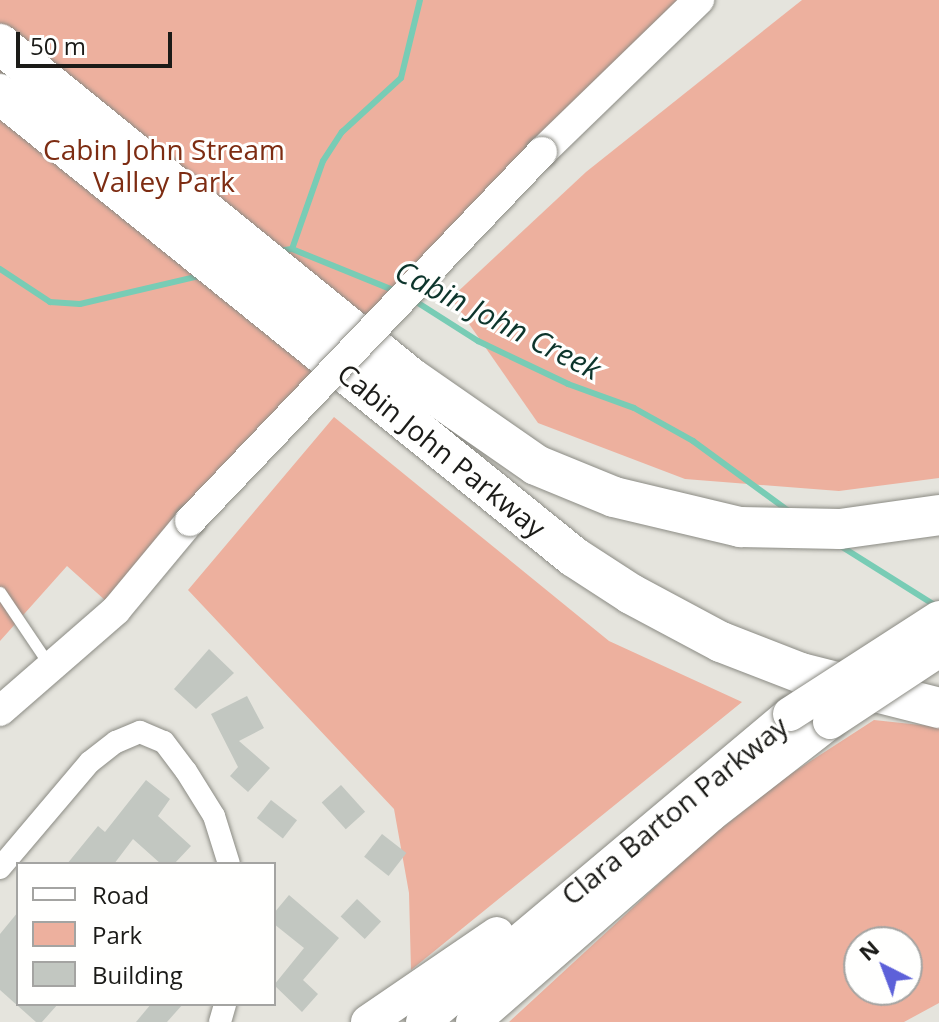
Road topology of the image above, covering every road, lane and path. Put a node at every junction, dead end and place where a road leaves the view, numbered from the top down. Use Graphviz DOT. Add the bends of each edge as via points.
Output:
graph roads {
  1 [pos="699,0"];
  2 [pos="0,44"];
  3 [pos="0,94"];
  4 [pos="400,392"];
  5 [pos="939,515"];
  6 [pos="0,592"];
  7 [pos="939,618"];
  8 [pos="939,650"];
  9 [pos="53,669"];
  10 [pos="939,708"];
  11 [pos="0,711"];
  12 [pos="228,862"];
  13 [pos="605,865"];
  14 [pos="0,868"];
  15 [pos="368,1022"];
  16 [pos="423,1022"];
  17 [pos="473,1022"];
  1 -- 9 [label="main road, bridge" via="542,152 190,521 142,582"];
  2 -- 4 [label="highway, Cabin John Parkway" via="210,213"];
  3 -- 4 [label="highway, Cabin John Parkway" via="137,204"];
  4 -- 5 [label="highway, Cabin John Parkway" via="536,465 614,497 691,520 793,531 879,526"];
  4 -- 10 [label="highway, Cabin John Parkway" via="574,557 669,618 801,673"];
  6 -- 9 [label="lane"];
  7 -- 13 [label="main road, Clara Barton Parkway, bridge" via="790,714"];
  8 -- 17 [label="main road, Clara Barton Parkway, bridge" via="830,722 710,815"];
  9 -- 11 [label="main road"];
  12 -- 14 [label="street" via="214,816 186,771 164,742 140,732 90,762"];
  13 -- 15 [label="main road"];
  13 -- 16 [label="main road, Clara Barton Parkway"];
}
